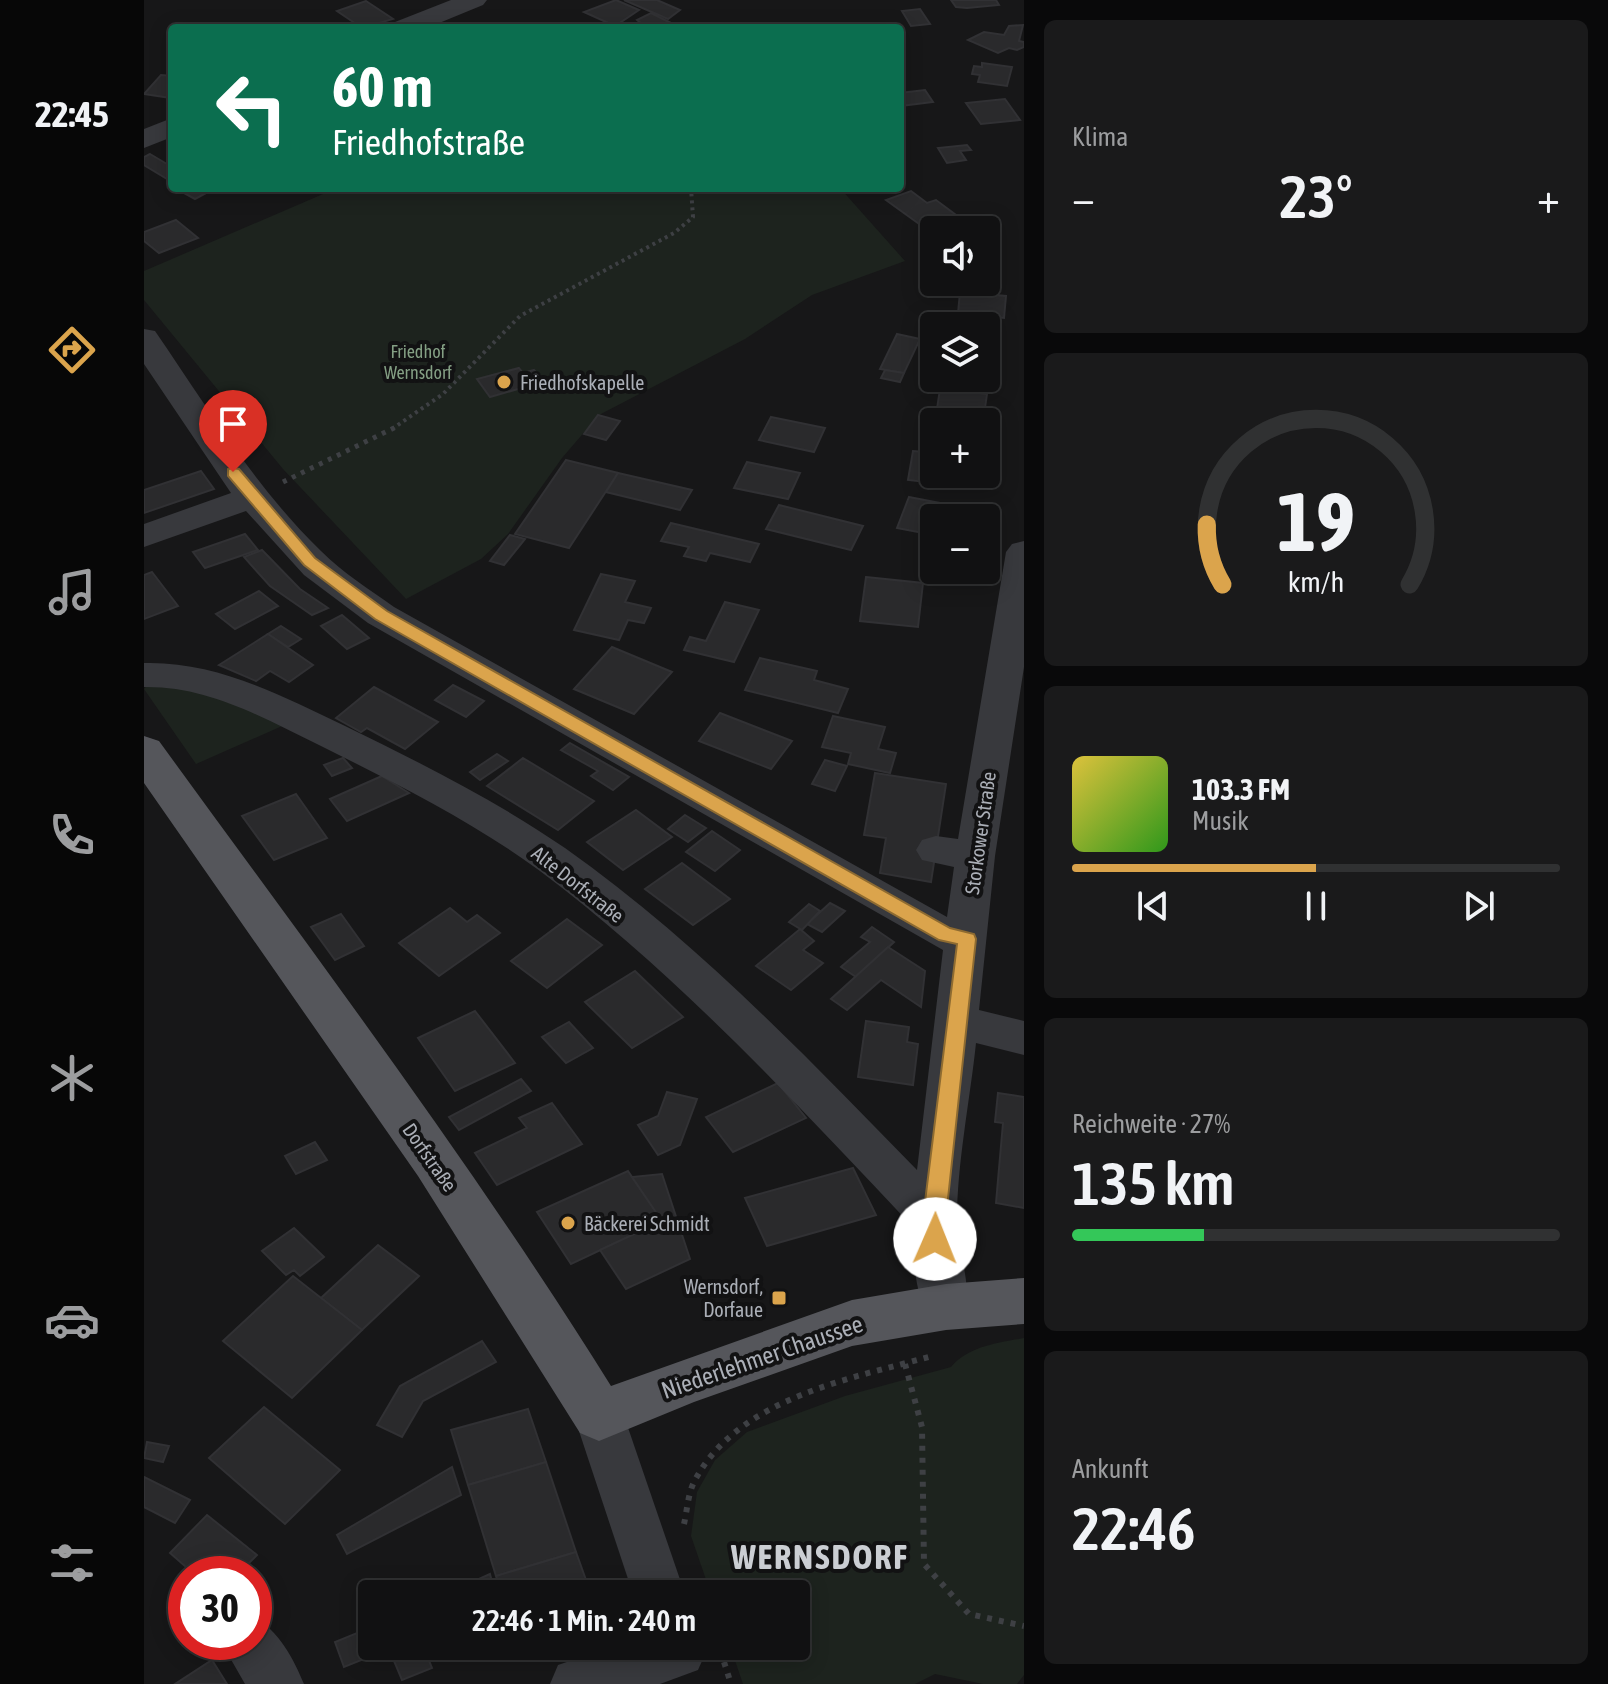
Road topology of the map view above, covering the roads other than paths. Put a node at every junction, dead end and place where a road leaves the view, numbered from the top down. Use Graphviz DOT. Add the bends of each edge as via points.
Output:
graph roads {
  1 [pos="474,0"];
  2 [pos="414,24"];
  3 [pos="168,128"];
  4 [pos="144,140"];
  5 [pos="144,338"];
  6 [pos="252,497"];
  7 [pos="144,536"];
  8 [pos="1024,552"];
  9 [pos="144,675"];
  10 [pos="144,751"];
  11 [pos="936,850"];
  12 [pos="975,856"];
  13 [pos="967,939"];
  14 [pos="958,1022"];
  15 [pos="1024,1038"];
  16 [pos="934,1218"];
  17 [pos="1024,1301"];
  18 [pos="945,1330"];
  19 [pos="599,1416"];
  20 [pos="654,1580"];
  21 [pos="260,1660"];
  22 [pos="682,1661"];
  23 [pos="277,1684"];
  24 [pos="577,1684"];
  1 -- 2 [label="street"];
  3 -- 4 [label="street"];
  5 -- 6 [label="street"];
  6 -- 7 [label="street"];
  6 -- 13 [label="street" via="310,561 381,615 946,935"];
  8 -- 12 [label="street, Storkower Straße"];
  9 -- 16 [label="street, Alte Dorfstraße" via="191,677 269,705 435,788 581,881 767,1045"];
  10 -- 19 [label="main road, Dorfstraße" via="425,1149 550,1333"];
  11 -- 12 [label="street"];
  12 -- 13 [label="street, Storkower Straße"];
  13 -- 14 [label="street, Storkower Straße"];
  14 -- 15 [label="street"];
  14 -- 16 [label="street, Storkower Straße"];
  16 -- 18 [label="street, Storkower Straße"];
  17 -- 18 [label="main road, Niederlehmer Chaussee"];
  18 -- 19 [label="main road, Niederlehmer Chaussee" via="852,1323"];
  19 -- 20 [label="street, Dorfstraße"];
  21 -- 23 [label="street"];
  22 -- 24 [label="street"];
}
